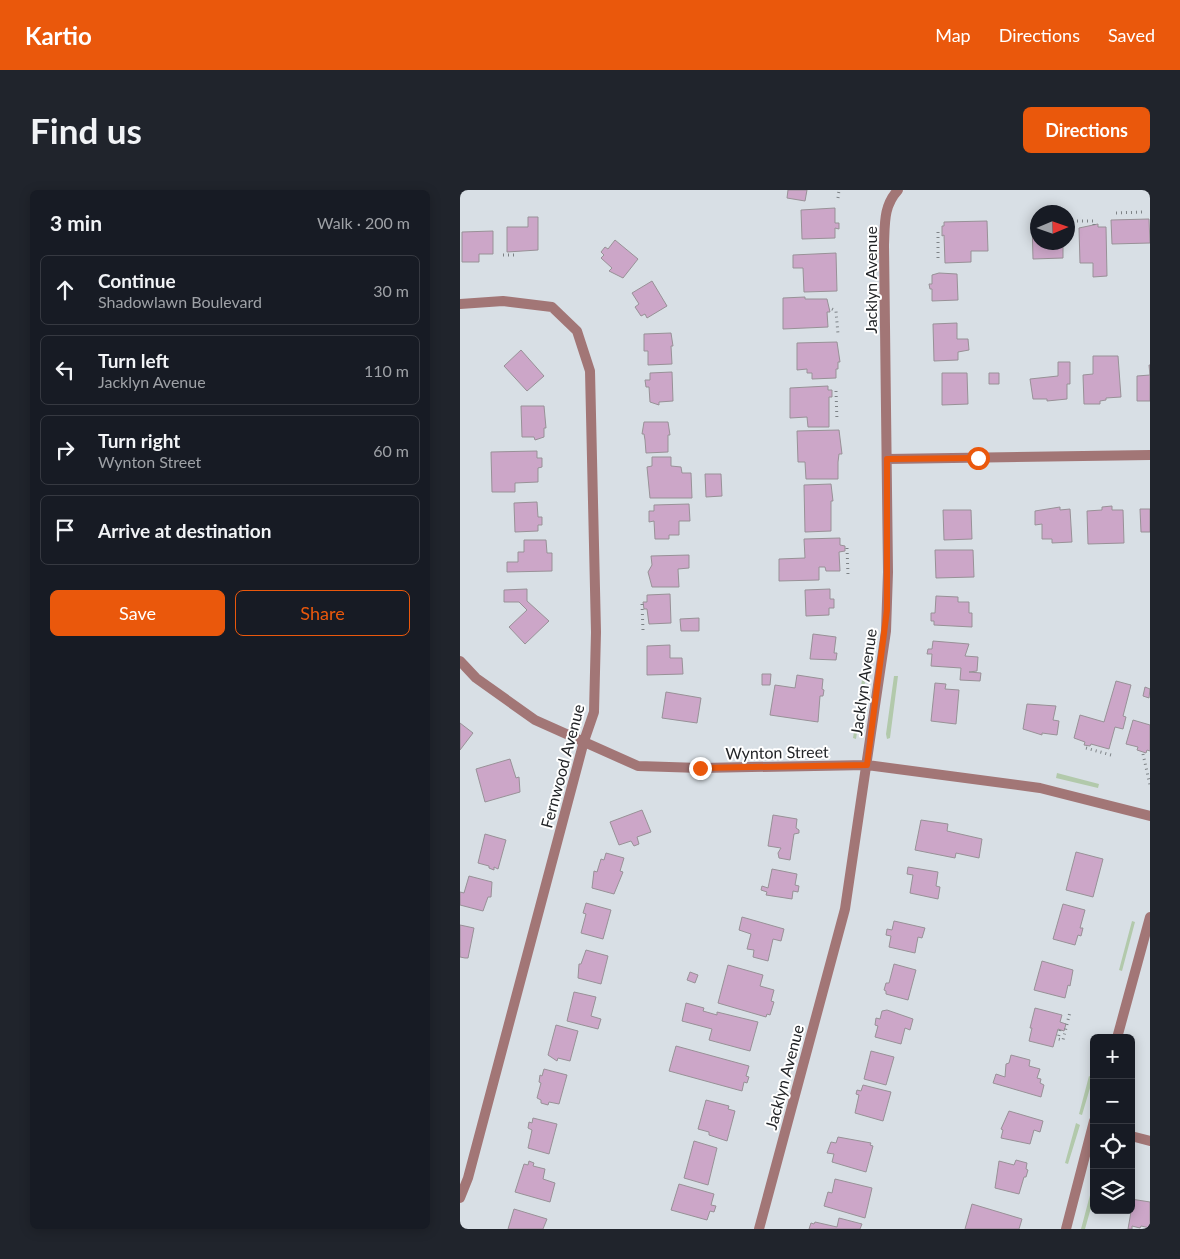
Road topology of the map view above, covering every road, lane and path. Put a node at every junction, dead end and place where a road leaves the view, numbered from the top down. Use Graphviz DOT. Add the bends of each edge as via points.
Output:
graph roads {
  1 [pos="839,190"];
  2 [pos="898,190"];
  3 [pos="838,198"];
  4 [pos="1142,212"];
  5 [pos="1116,213"];
  6 [pos="1075,221"];
  7 [pos="1094,225"];
  8 [pos="938,232"];
  9 [pos="502,255"];
  10 [pos="517,255"];
  11 [pos="938,259"];
  12 [pos="460,304"];
  13 [pos="832,309"];
  14 [pos="838,334"];
  15 [pos="836,391"];
  16 [pos="837,421"];
  17 [pos="1150,455"];
  18 [pos="887,459"];
  19 [pos="847,548"];
  20 [pos="848,575"];
  21 [pos="642,604"];
  22 [pos="643,630"];
  23 [pos="460,661"];
  24 [pos="584,741"];
  25 [pos="1086,748"];
  26 [pos="1143,754"];
  27 [pos="1111,755"];
  28 [pos="867,765"];
  29 [pos="1150,785"];
  30 [pos="1150,816"];
  31 [pos="1150,917"];
  32 [pos="1070,1012"];
  33 [pos="1060,1030"];
  34 [pos="1118,1034"];
  35 [pos="1090,1136"];
  36 [pos="1135,1137"];
  37 [pos="1150,1140"];
  38 [pos="460,1198"];
  39 [pos="759,1229"];
  40 [pos="1066,1229"];
  1 -- 3 [label="path"];
  2 -- 18 [label="street, Jacklyn Avenue" via="888,203 884,245"];
  4 -- 5 [label="path"];
  6 -- 7 [label="path" via="1094,221"];
  8 -- 11 [label="path"];
  9 -- 10 [label="path"];
  12 -- 24 [label="street, Fernwood Avenue" via="503,301 552,307 577,332 590,371 596,632 594,712"];
  13 -- 14 [label="path" via="836,311"];
  15 -- 16 [label="path"];
  17 -- 18 [label="street"];
  18 -- 28 [label="street, Jacklyn Avenue" via="887,610"];
  19 -- 20 [label="path"];
  21 -- 22 [label="path"];
  23 -- 24 [label="street, Wynton Street" via="476,678 535,720"];
  24 -- 28 [label="street, Wynton Street" via="638,766"];
  24 -- 38 [label="street, Fernwood Avenue"];
  25 -- 27 [label="path"];
  26 -- 29 [label="path"];
  28 -- 30 [label="street, Wynton Street" via="1040,788"];
  28 -- 39 [label="street, Jacklyn Avenue" via="845,909"];
  31 -- 34 [label="street"];
  32 -- 33 [label="path" via="1063,1040 1058,1039"];
  35 -- 40 [label="street"];
  36 -- 37 [label="street"];
}
